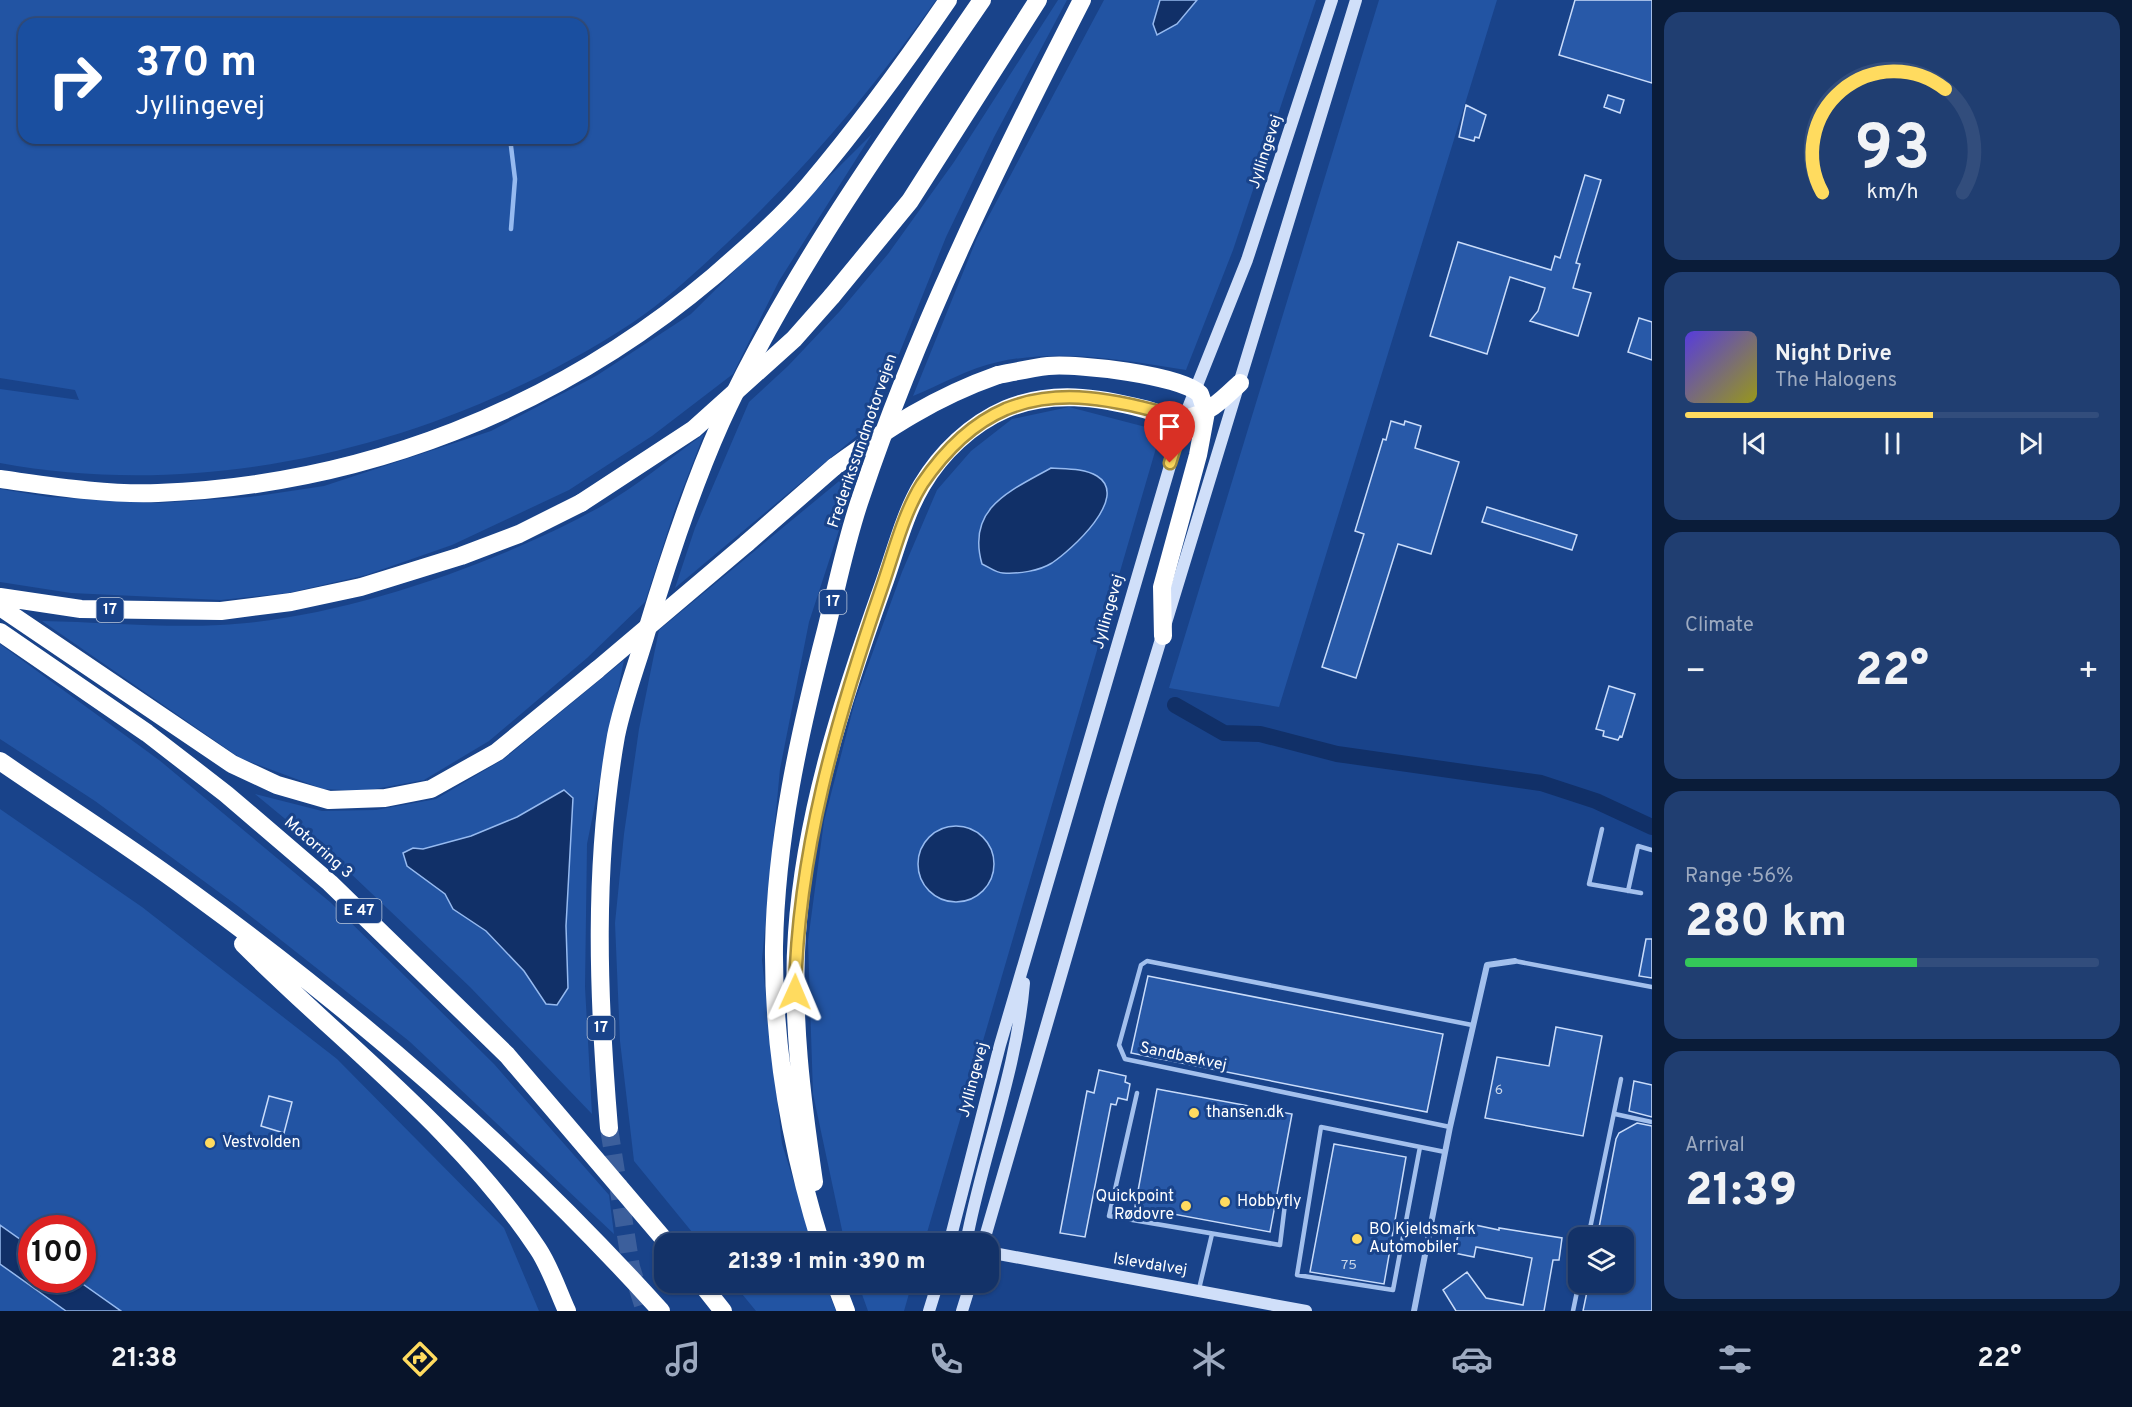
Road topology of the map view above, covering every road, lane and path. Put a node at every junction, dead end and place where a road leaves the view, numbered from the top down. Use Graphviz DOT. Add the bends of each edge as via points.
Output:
graph roads {
  1 [pos="948,0"];
  2 [pos="982,0"];
  3 [pos="1038,0"];
  4 [pos="1082,0"];
  5 [pos="1332,0"];
  6 [pos="1356,0"];
  7 [pos="1240,383"];
  8 [pos="1194,389"];
  9 [pos="1206,412"];
  10 [pos="1184,418"];
  11 [pos="0,479"];
  12 [pos="0,597"];
  13 [pos="0,607"];
  14 [pos="0,632"];
  15 [pos="1163,636"];
  16 [pos="0,761"];
  17 [pos="1602,829"];
  18 [pos="1652,850"];
  19 [pos="191,891"];
  20 [pos="1628,891"];
  21 [pos="1641,893"];
  22 [pos="1027,954"];
  23 [pos="1515,961"];
  24 [pos="1652,987"];
  25 [pos="1472,1025"];
  26 [pos="1621,1079"];
  27 [pos="1137,1093"];
  28 [pos="1615,1114"];
  29 [pos="1652,1122"];
  30 [pos="1450,1127"];
  31 [pos="609,1128"];
  32 [pos="1420,1147"];
  33 [pos="1445,1152"];
  34 [pos="1285,1204"];
  35 [pos="1590,1227"];
  36 [pos="659,1233"];
  37 [pos="819,1233"];
  38 [pos="821,1233"];
  39 [pos="952,1233"];
  40 [pos="968,1233"];
  41 [pos="986,1233"];
  42 [pos="1212,1234"];
  43 [pos="999,1254"];
  44 [pos="1199,1290"];
  45 [pos="709,1293"];
  46 [pos="839,1293"];
  47 [pos="934,1293"];
  48 [pos="967,1293"];
  49 [pos="1577,1293"];
  50 [pos="1245,1305"];
  51 [pos="567,1311"];
  52 [pos="662,1311"];
  53 [pos="723,1311"];
  54 [pos="846,1311"];
  55 [pos="928,1311"];
  56 [pos="962,1311"];
  57 [pos="1306,1311"];
  58 [pos="1414,1311"];
  59 [pos="1573,1311"];
  1 -- 11 [label="highway" via="807,187 742,252 674,309 579,373 480,423 403,450 325,471 241,487 155,493"];
  2 -- 31 [label="highway, 17" via="887,138 790,291 721,422 667,561 617,735 604,835 598,927"];
  3 -- 12 [label="highway, 17, bridge" via="910,201 794,339 694,429 581,503 519,534 461,556 361,587 291,602 221,611 81,609"];
  4 -- 37 [label="highway, Frederikssundmotorvejen / 17" via="993,174 918,343 860,500 802,722 777,890 774,947 781,1065 791,1130"];
  5 -- 8 [label="street, Jyllingevej" via="1247,260"];
  6 -- 7 [label="street"];
  7 -- 9 [label="highway"];
  7 -- 15 [label="street"];
  8 -- 9 [label="highway"];
  8 -- 10 [label="street, Jyllingevej"];
  8 -- 13 [label="highway, bridge" via="1115,370 1050,366 998,375 921,407 834,467 497,752 431,789 385,798 329,800 277,785 232,764"];
  9 -- 10 [label="highway"];
  9 -- 15 [label="highway" via="1162,587"];
  10 -- 22 [label="street, Jyllingevej"];
  10 -- 38 [label="highway" via="1098,397 1063,396 1029,402 1005,410 966,433 921,486 853,670 831,745 812,829 797,933 795,1012 801,1095"];
  14 -- 36 [label="highway, Motorring 3 / E 47" via="147,733 226,794 330,884 507,1054"];
  15 -- 41 [label="street"];
  16 -- 19 [label="highway"];
  17 -- 20 [label="lane" via="1589,884"];
  18 -- 20 [label="lane" via="1638,846"];
  19 -- 51 [label="highway" via="297,998 405,1095 489,1182 540,1251"];
  19 -- 52 [label="highway" via="329,998 459,1109"];
  20 -- 21 [label="lane"];
  22 -- 39 [label="street, Jyllingevej"];
  22 -- 40 [label="street" via="1022,1009"];
  23 -- 24 [label="lane"];
  23 -- 25 [label="street" via="1487,965"];
  25 -- 30 [label="street"];
  25 -- 30 [label="lane, Sandbækvej" via="1147,962 1141,965 1119,1045 1125,1059"];
  26 -- 28 [label="lane"];
  27 -- 42 [label="lane" via="1109,1216"];
  28 -- 29 [label="lane"];
  28 -- 35 [label="lane"];
  30 -- 33 [label="street"];
  32 -- 32 [label="lane" via="1321,1126 1297,1275 1394,1290"];
  32 -- 33 [label="lane"];
  33 -- 58 [label="street"];
  34 -- 42 [label="lane" via="1280,1245"];
  42 -- 44 [label="lane"];
  43 -- 44 [label="street, Islevdalvej"];
  44 -- 50 [label="street, Islevdalvej"];
  45 -- 53 [label="highway"];
  46 -- 54 [label="highway"];
  47 -- 55 [label="street"];
  48 -- 56 [label="street"];
  49 -- 59 [label="lane"];
  50 -- 57 [label="street, Islevdalvej"];
}
